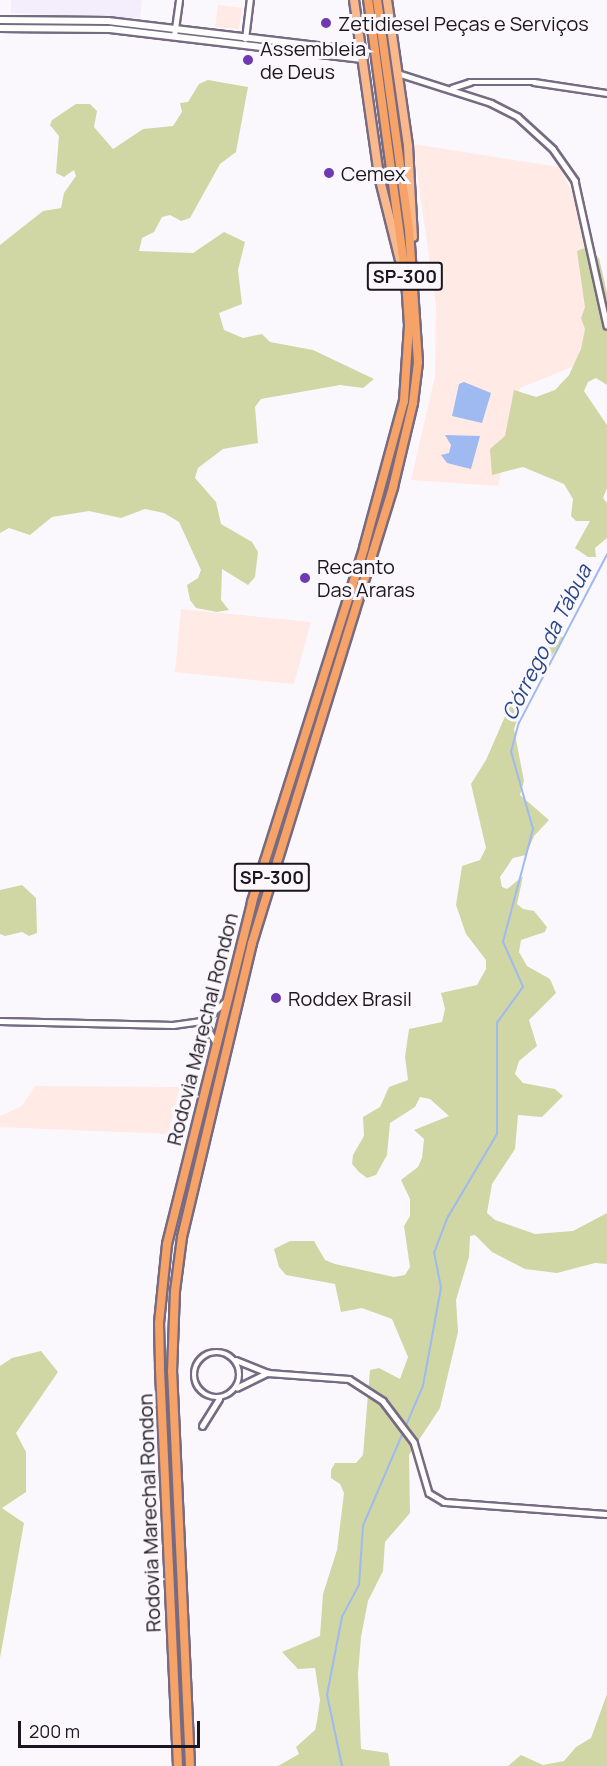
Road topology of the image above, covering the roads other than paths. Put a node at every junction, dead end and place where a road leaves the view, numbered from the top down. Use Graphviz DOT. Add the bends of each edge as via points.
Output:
graph roads {
  1 [pos="179,0"];
  2 [pos="250,0"];
  3 [pos="354,0"];
  4 [pos="368,0"];
  5 [pos="377,0"];
  6 [pos="387,0"];
  7 [pos="0,20"];
  8 [pos="0,28"];
  9 [pos="175,29"];
  10 [pos="174,36"];
  11 [pos="245,37"];
  12 [pos="244,45"];
  13 [pos="361,55"];
  14 [pos="397,73"];
  15 [pos="452,88"];
  16 [pos="607,93"];
  17 [pos="410,279"];
  18 [pos="607,325"];
  19 [pos="226,1001"];
  20 [pos="0,1021"];
  21 [pos="203,1021"];
  22 [pos="216,1043"];
  23 [pos="235,1359"];
  24 [pos="268,1373"];
  25 [pos="237,1388"];
  26 [pos="219,1399"];
  27 [pos="202,1426"];
  28 [pos="607,1514"];
  29 [pos="177,1766"];
  30 [pos="190,1766"];
  1 -- 9 [label="street"];
  2 -- 11 [label="street"];
  3 -- 13 [label="main road"];
  4 -- 17 [label="highway, Rodovia Marechal Rondon / SP-300"];
  5 -- 17 [label="highway, Rodovia Marechal Rondon / SP-300"];
  6 -- 14 [label="main road"];
  7 -- 9 [label="street" via="108,21"];
  8 -- 10 [label="street" via="110,29"];
  9 -- 10 [label="street"];
  9 -- 11 [label="street"];
  10 -- 12 [label="street"];
  11 -- 12 [label="street"];
  11 -- 13 [label="street"];
  12 -- 13 [label="street"];
  13 -- 17 [label="main road" via="379,176"];
  14 -- 15 [label="street"];
  14 -- 17 [label="main road" via="412,187"];
  15 -- 16 [label="street" via="470,82 534,82"];
  15 -- 18 [label="street" via="518,117 553,149 570,172 585,220"];
  17 -- 19 [label="highway, Rodovia Marechal Rondon / SP-300" via="409,362 396,443 252,902"];
  17 -- 30 [label="highway, Rodovia Marechal Rondon / SP-300" via="418,362 404,446 252,943 179,1256 172,1372"];
  19 -- 21 [label="street"];
  19 -- 22 [label="highway, Rodovia Marechal Rondon / SP-300"];
  20 -- 21 [label="street" via="173,1025"];
  21 -- 22 [label="street"];
  22 -- 29 [label="highway, Rodovia Marechal Rondon / SP-300" via="174,1205 159,1323"];
  23 -- 24 [label="street"];
  23 -- 25 [label="street" via="240,1374"];
  23 -- 26 [label="street" via="213,1352 195,1367 199,1390"];
  24 -- 25 [label="street"];
  24 -- 28 [label="street" via="349,1378 383,1401 408,1434 429,1493 444,1502"];
  25 -- 26 [label="street"];
  26 -- 27 [label="street"];
}
